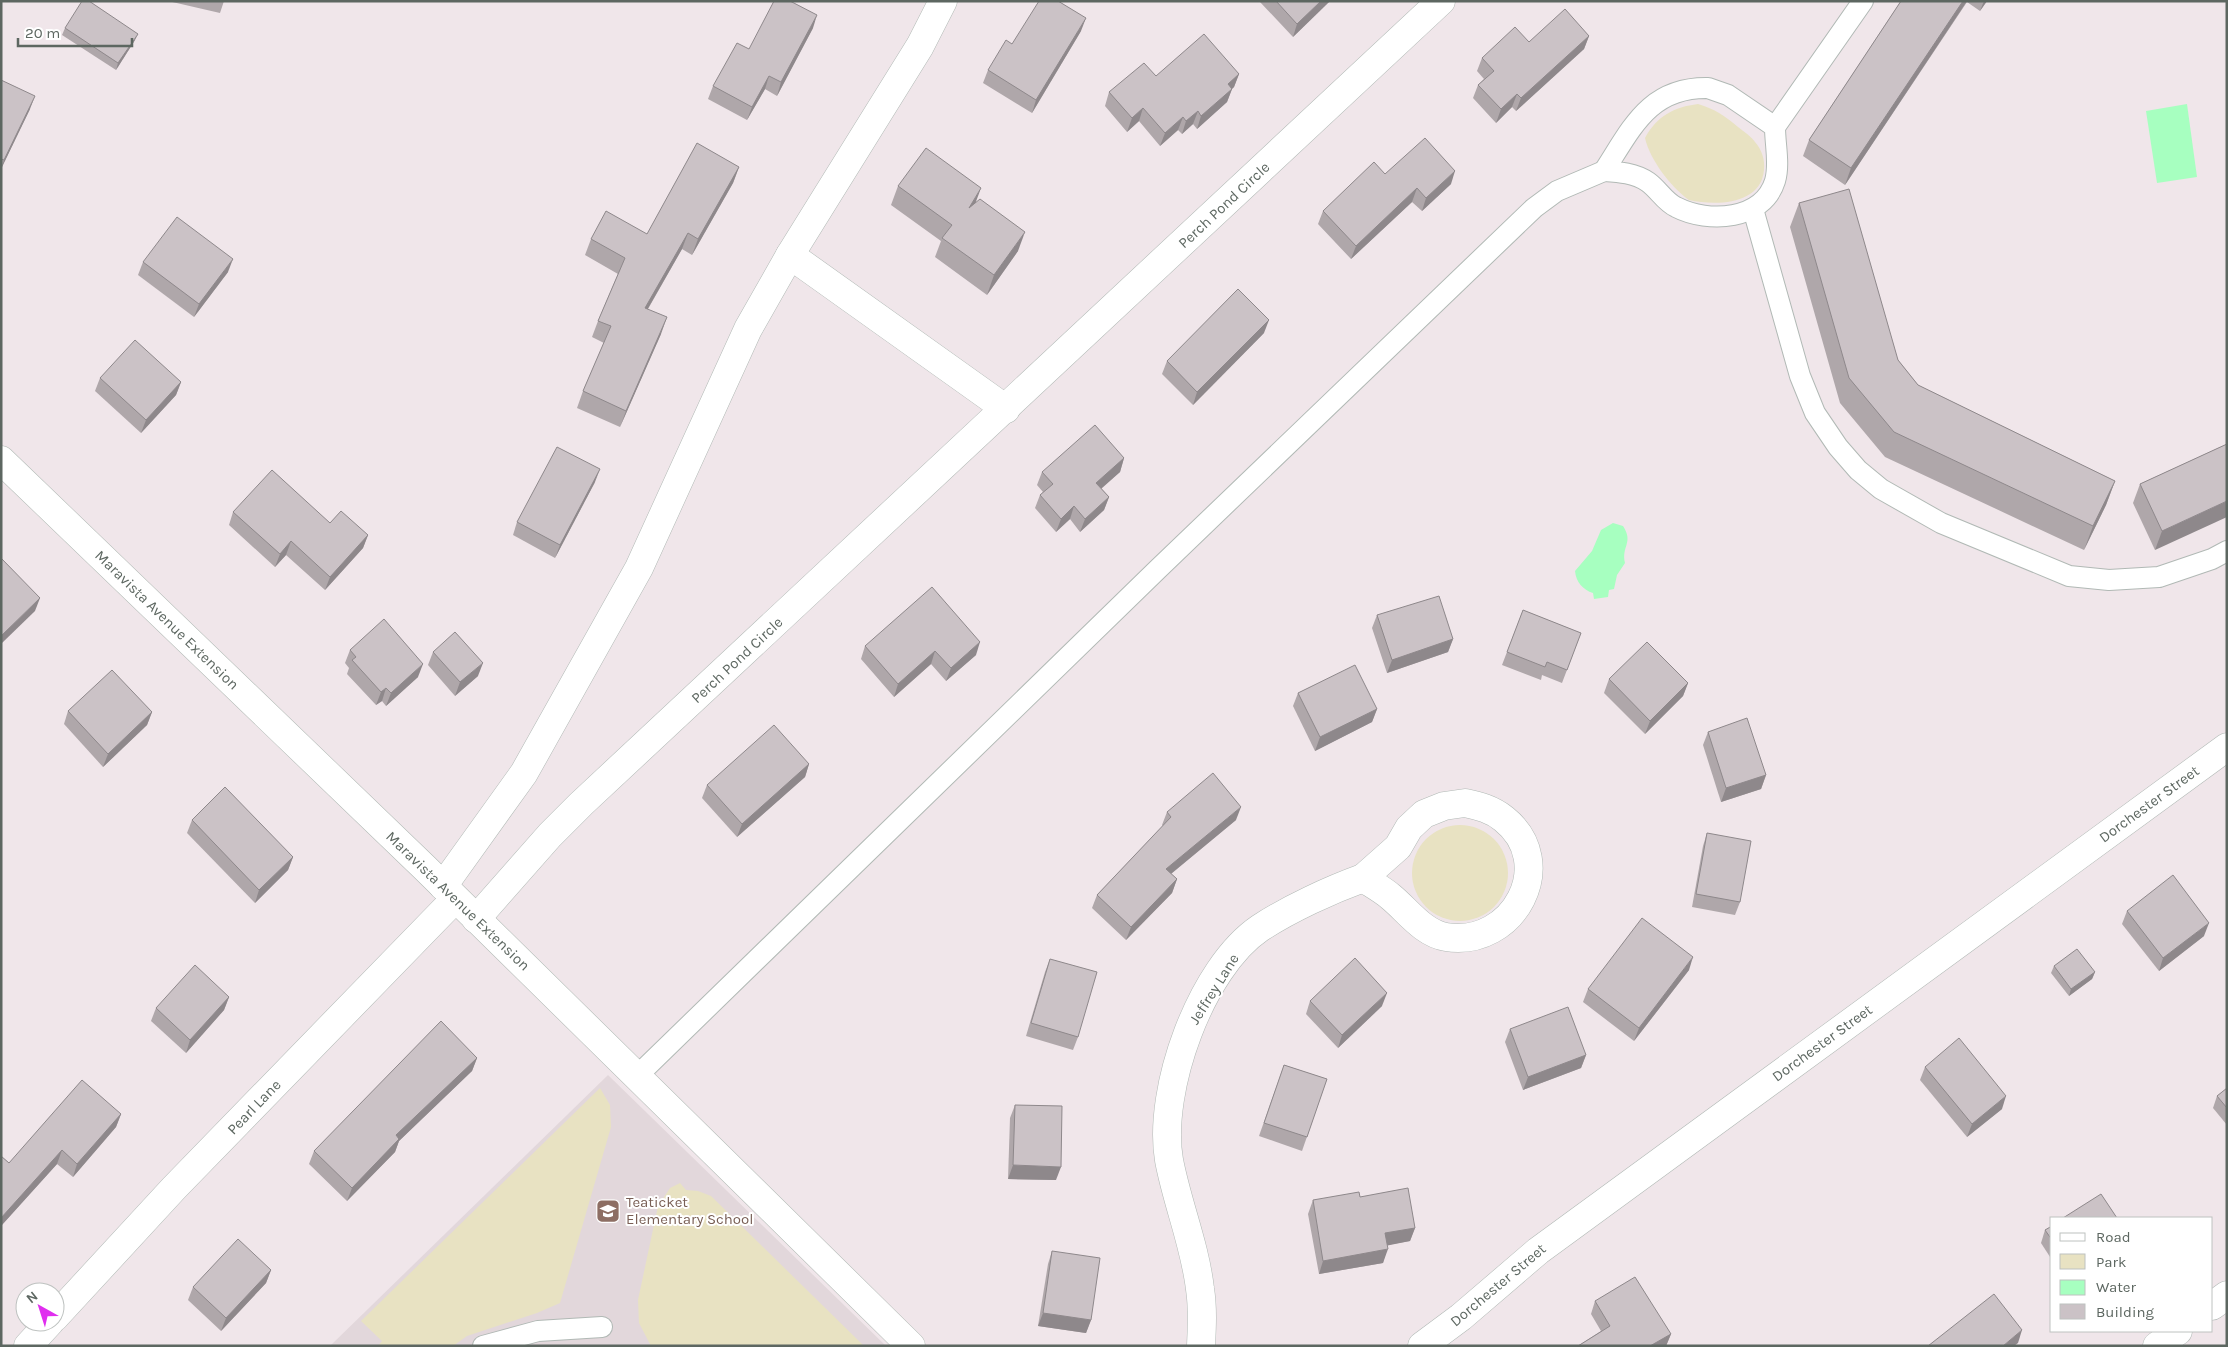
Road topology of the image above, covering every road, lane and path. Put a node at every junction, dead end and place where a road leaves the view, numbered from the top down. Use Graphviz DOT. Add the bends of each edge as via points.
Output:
graph roads {
  1 [pos="943,1"];
  2 [pos="1441,1"];
  3 [pos="1863,1"];
  4 [pos="1776,127"];
  5 [pos="1604,171"];
  6 [pos="1753,209"];
  7 [pos="790,255"];
  8 [pos="1006,409"];
  9 [pos="1,460"];
  10 [pos="2227,551"];
  11 [pos="2227,747"];
  12 [pos="1362,878"];
  13 [pos="449,892"];
  14 [pos="476,919"];
  15 [pos="637,1076"];
  16 [pos="2227,1295"];
  17 [pos="2213,1305"];
  18 [pos="65,1306"];
  19 [pos="602,1327"];
  20 [pos="41,1332"];
  21 [pos="2177,1332"];
  22 [pos="28,1346"];
  23 [pos="484,1346"];
  24 [pos="911,1346"];
  25 [pos="1201,1346"];
  26 [pos="1422,1346"];
  27 [pos="2157,1346"];
  1 -- 7 [label="street" via="920,46"];
  2 -- 8 [label="street, Perch Pond Circle"];
  3 -- 4 [label="lane"];
  4 -- 5 [label="lane" via="1728,95 1708,88 1682,89 1647,109"];
  4 -- 6 [label="lane" via="1775,180 1769,195"];
  5 -- 6 [label="lane" via="1626,172 1647,182 1674,206 1686,212 1729,216"];
  5 -- 15 [label="lane" via="1557,191 1534,208 1158,568"];
  6 -- 10 [label="lane" via="1800,376 1815,413 1838,447 1881,489 1941,522 2069,576 2109,580 2159,577"];
  7 -- 8 [label="street"];
  7 -- 13 [label="street" via="748,329 639,568 524,773"];
  8 -- 14 [label="street, Perch Pond Circle" via="581,804"];
  9 -- 13 [label="street, Maravista Avenue Extension"];
  11 -- 26 [label="street, Dorchester Street" via="1538,1251"];
  12 -- 12 [label="street, Jeffrey Lane" via="1389,895 1424,927 1445,936 1468,938 1490,931 1509,918 1522,898 1528,876 1526,854 1518,835 1504,819 1486,808 1465,803 1444,806 1424,814 1409,828 1398,847"];
  12 -- 25 [label="street, Jeffrey Lane" via="1339,886 1260,928 1227,962 1188,1030 1171,1089 1167,1130 1169,1158 1200,1288"];
  13 -- 14 [label="street, Maravista Avenue Extension"];
  13 -- 18 [label="street, Pearl Lane"];
  14 -- 15 [label="street, Maravista Avenue Extension"];
  15 -- 24 [label="street, Maravista Avenue Extension"];
  16 -- 17 [label="street"];
  19 -- 23 [label="lane" via="538,1331"];
  20 -- 22 [label="street"];
  21 -- 27 [label="street"];
}
